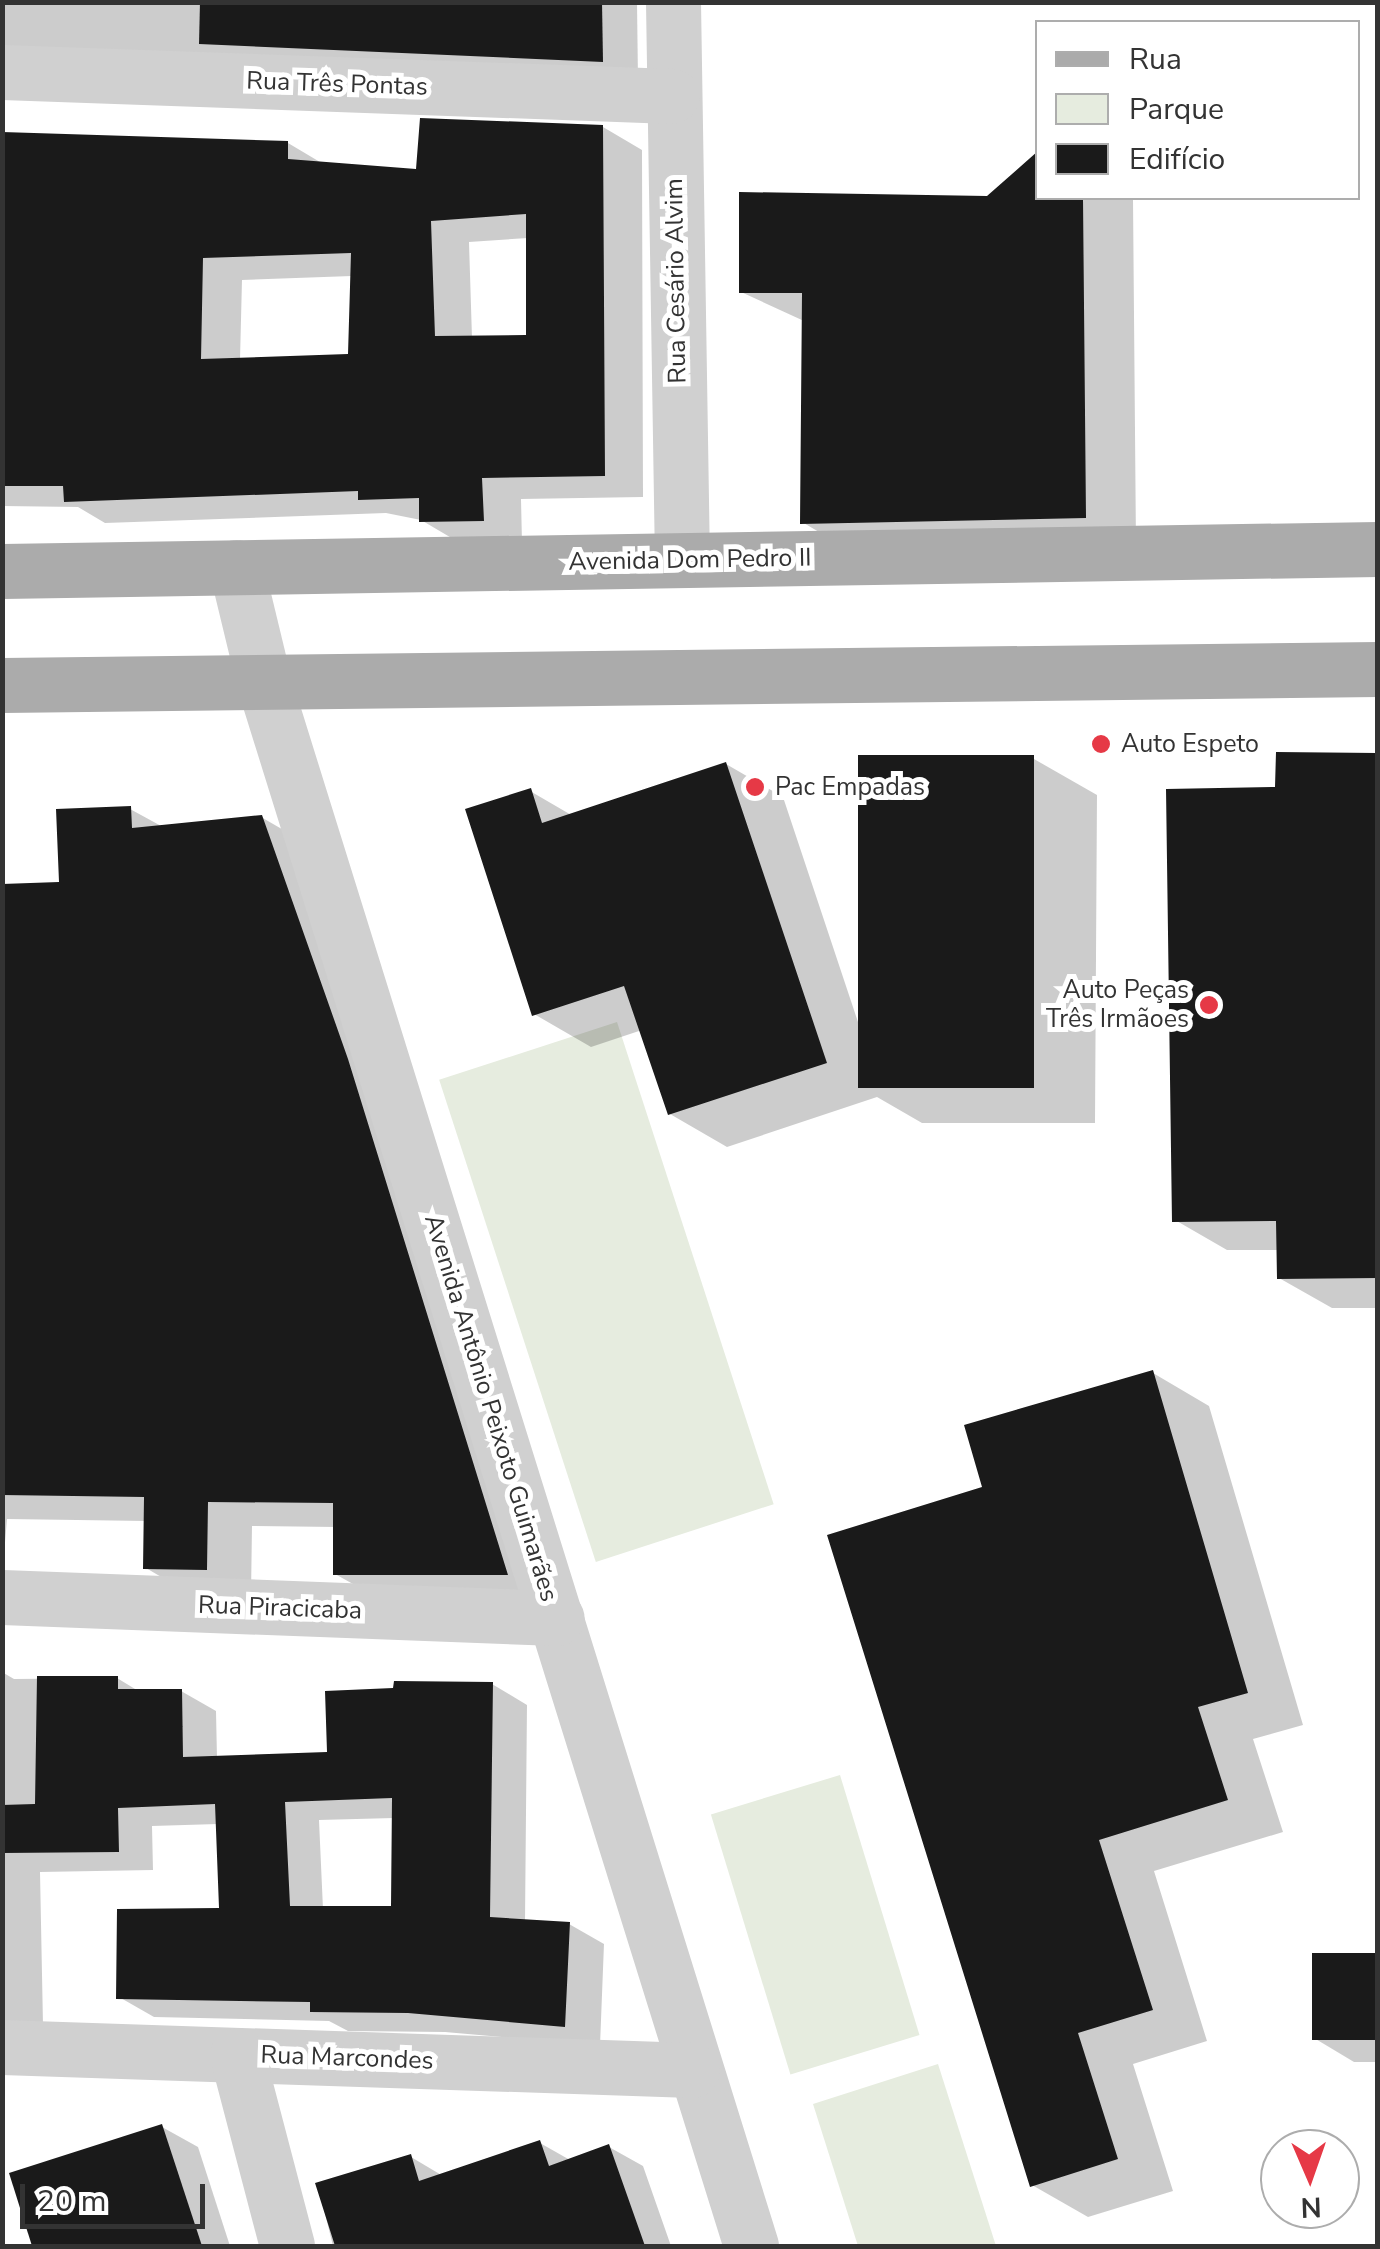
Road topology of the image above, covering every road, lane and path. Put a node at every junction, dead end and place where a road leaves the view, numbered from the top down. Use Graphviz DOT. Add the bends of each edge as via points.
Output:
graph roads {
  1 [pos="673,2"];
  2 [pos="2,72"];
  3 [pos="672,96"];
  4 [pos="1378,549"];
  5 [pos="682,560"];
  6 [pos="236,567"];
  7 [pos="2,571"];
  8 [pos="1378,669"];
  9 [pos="264,683"];
  10 [pos="2,685"];
  11 [pos="2,1597"];
  12 [pos="557,1618"];
  13 [pos="2,2047"];
  14 [pos="237,2055"];
  15 [pos="692,2070"];
  16 [pos="287,2246"];
  17 [pos="751,2246"];
  1 -- 3 [label="street, Rua Cesário Alvim"];
  2 -- 3 [label="street, Rua Três Pontas"];
  3 -- 5 [label="street, Rua Cesário Alvim"];
  4 -- 5 [label="main road, Avenida Dom Pedro II"];
  5 -- 6 [label="main road, Avenida Dom Pedro II"];
  6 -- 7 [label="main road, Avenida Dom Pedro II"];
  6 -- 9 [label="street, Avenida Antônio Peixoto Guimarães"];
  8 -- 9 [label="main road"];
  9 -- 10 [label="main road"];
  9 -- 12 [label="street, Avenida Antônio Peixoto Guimarães"];
  11 -- 12 [label="street, Rua Piracicaba"];
  12 -- 15 [label="street, Avenida Antônio Peixoto Guimarães"];
  13 -- 14 [label="street, Rua Marcondes"];
  14 -- 15 [label="street, Rua Marcondes"];
  14 -- 16 [label="street"];
  15 -- 17 [label="street, Avenida Antônio Peixoto Guimarães"];
}
